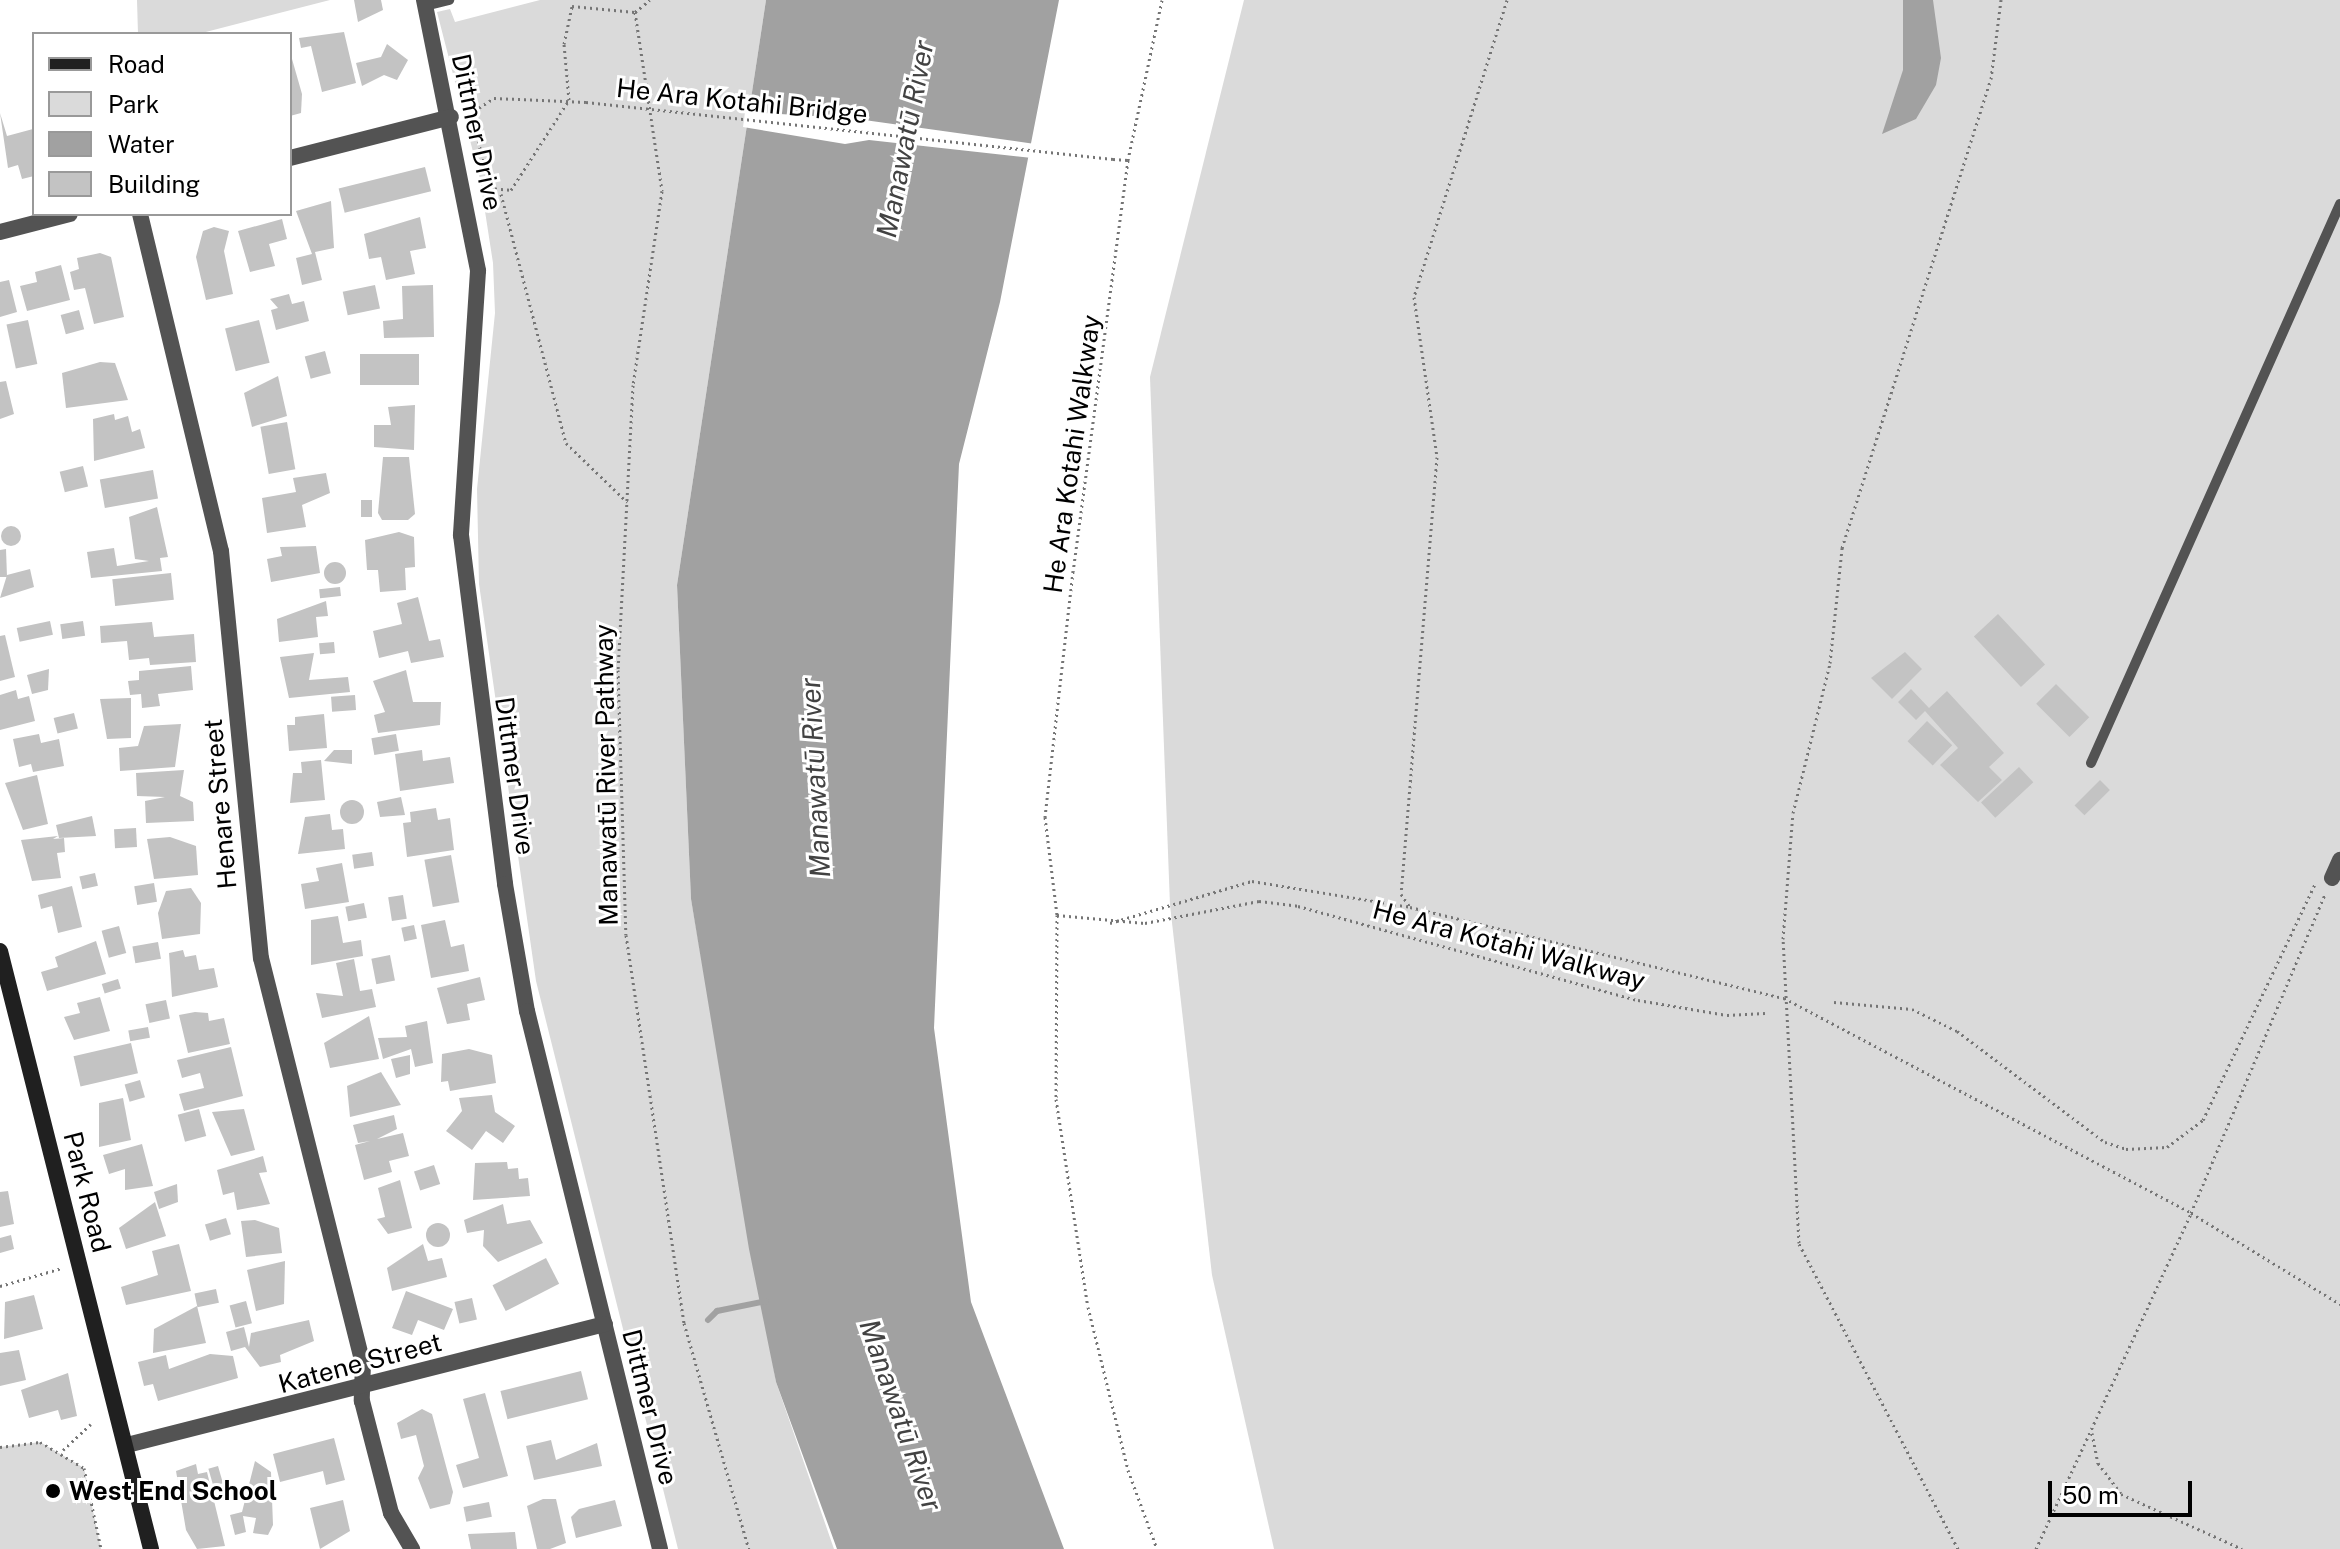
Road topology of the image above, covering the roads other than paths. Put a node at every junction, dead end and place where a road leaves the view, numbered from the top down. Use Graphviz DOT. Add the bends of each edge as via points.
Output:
graph roads {
  1 [pos="449,0"];
  2 [pos="424,3"];
  3 [pos="451,117"];
  4 [pos="292,157"];
  5 [pos="2340,204"];
  6 [pos="62,216"];
  7 [pos="140,216"];
  8 [pos="0,232"];
  9 [pos="2091,763"];
  10 [pos="2340,860"];
  11 [pos="2332,878"];
  12 [pos="0,951"];
  13 [pos="605,1324"];
  14 [pos="363,1386"];
  15 [pos="127,1445"];
  16 [pos="151,1549"];
  17 [pos="412,1549"];
  18 [pos="660,1549"];
  1 -- 2 [label="lane"];
  2 -- 3 [label="street, Dittmer Drive"];
  3 -- 4 [label="street"];
  3 -- 13 [label="street, Dittmer Drive" via="478,271 462,484 463,585 527,1011"];
  5 -- 9 [label="lane"];
  6 -- 8 [label="street"];
  7 -- 14 [label="street, Henare Street" via="221,551 261,958"];
  10 -- 11 [label="street"];
  12 -- 15 [label="main road, Park Road"];
  13 -- 14 [label="street, Katene Street"];
  13 -- 18 [label="street, Dittmer Drive"];
  14 -- 15 [label="street, Katene Street"];
  14 -- 17 [label="street, Henare Street" via="391,1513"];
  15 -- 16 [label="main road, Park Road"];
}
